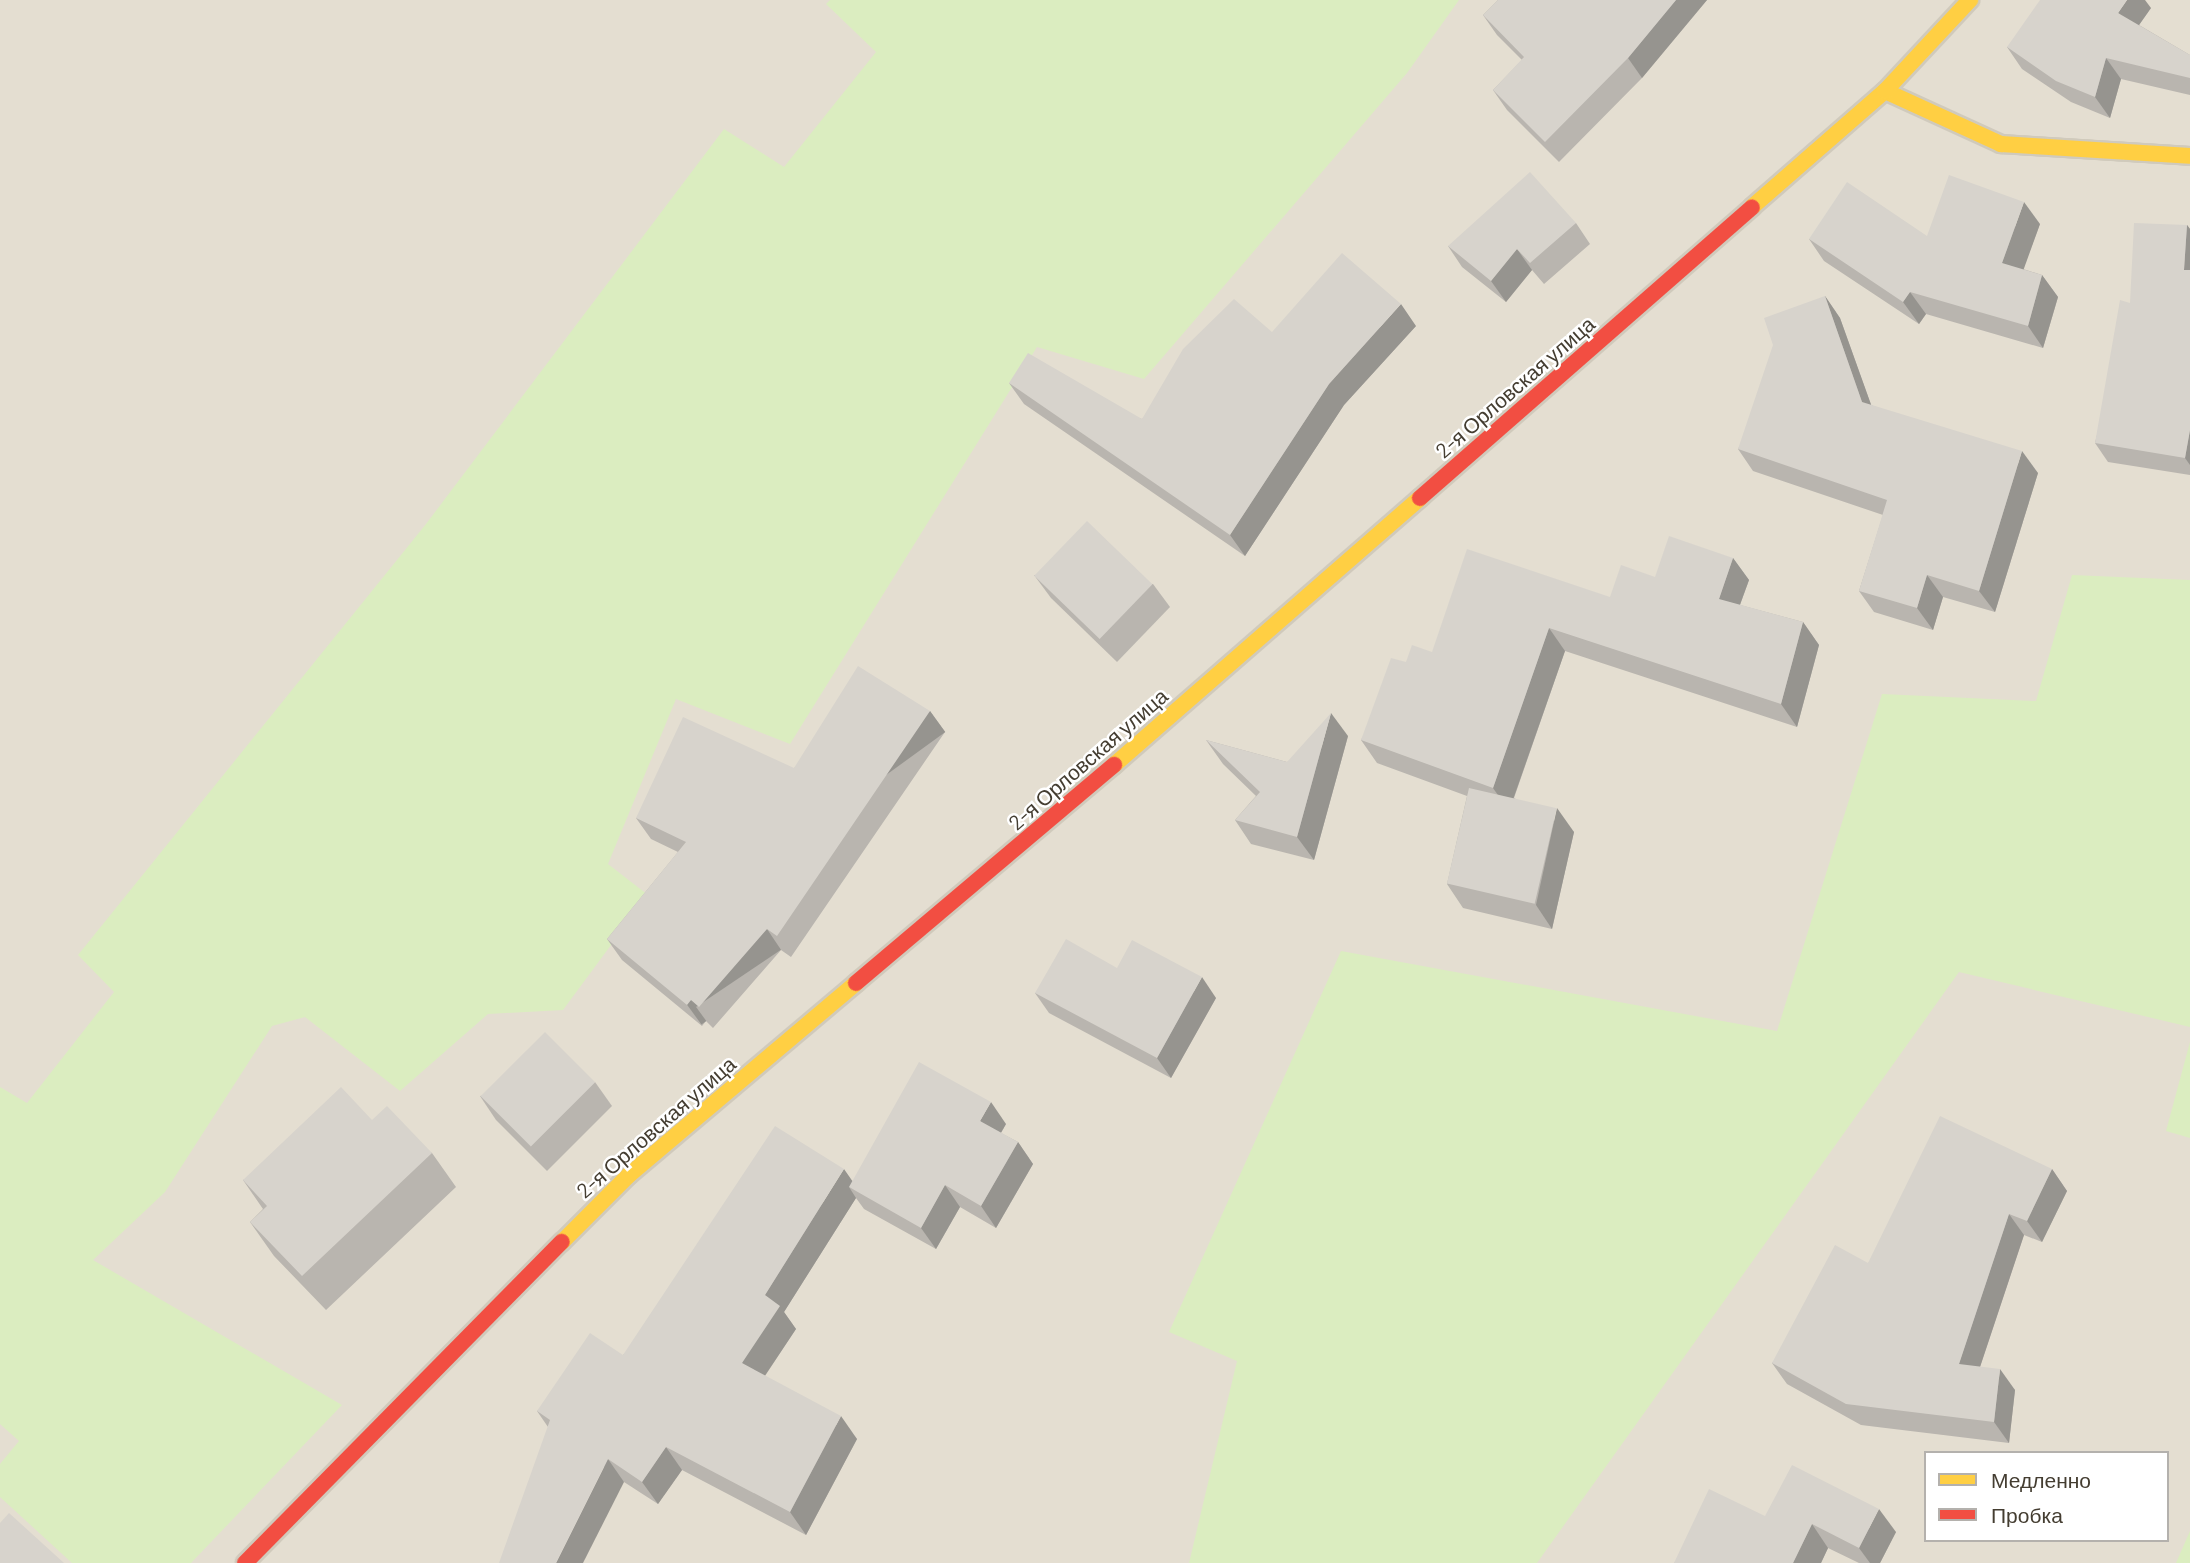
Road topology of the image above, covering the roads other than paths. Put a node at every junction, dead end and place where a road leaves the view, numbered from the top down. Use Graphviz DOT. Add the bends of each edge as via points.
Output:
graph roads {
  1 [pos="1970,0"];
  2 [pos="1885,91"];
  3 [pos="2190,156"];
  4 [pos="246,1563"];
  1 -- 2 [label="street, 2-я Орловская улица"];
  2 -- 3 [label="street" via="2001,144"];
  2 -- 4 [label="street, 2-я Орловская улица" via="1110,769 629,1175"];
}
